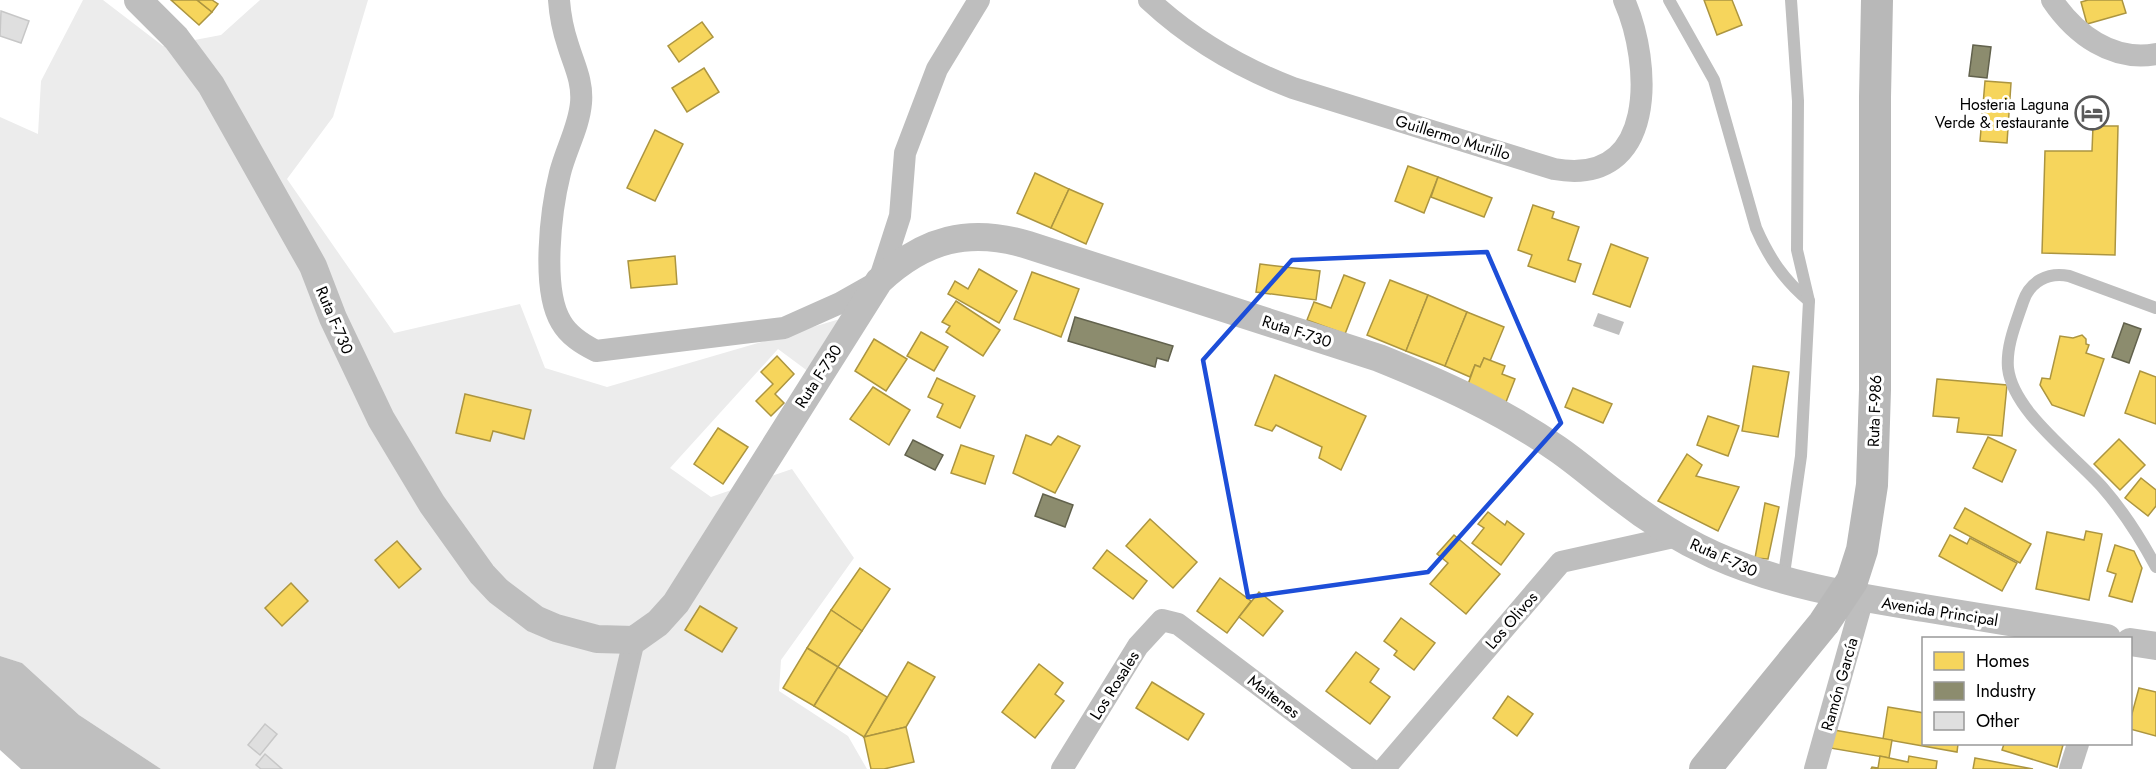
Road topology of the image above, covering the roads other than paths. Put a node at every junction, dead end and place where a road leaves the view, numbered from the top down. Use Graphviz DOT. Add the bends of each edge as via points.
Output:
graph roads {
  1 [pos="138,0"];
  2 [pos="559,0"];
  3 [pos="979,0"];
  4 [pos="1149,0"];
  5 [pos="1624,0"];
  6 [pos="1669,0"];
  7 [pos="1791,0"];
  8 [pos="1877,0"];
  9 [pos="2052,0"];
  10 [pos="2156,54"];
  11 [pos="879,281"];
  12 [pos="1809,301"];
  13 [pos="2156,308"];
  14 [pos="1678,536"];
  15 [pos="2156,567"];
  16 [pos="1783,581"];
  17 [pos="1853,596"];
  18 [pos="1178,624"];
  19 [pos="2095,637"];
  20 [pos="634,640"];
  21 [pos="2132,642"];
  22 [pos="2156,646"];
  23 [pos="2078,745"];
  24 [pos="604,769"];
  25 [pos="1062,769"];
  26 [pos="1370,769"];
  27 [pos="1384,769"];
  28 [pos="1705,769"];
  29 [pos="1815,769"];
  30 [pos="2070,769"];
  1 -- 20 [label="street, Ruta F-730" via="176,38 211,86 313,266 381,419 432,504 482,574 535,619 597,639"];
  2 -- 11 [label="street" via="581,100 554,201 550,282 555,311 571,335 596,351 784,328"];
  3 -- 11 [label="street" via="937,69 905,153 900,216"];
  4 -- 5 [label="street, Guillermo Murillo" via="1209,48 1264,77 1569,172 1610,161 1636,129 1641,64 1637,37"];
  6 -- 12 [label="lane" via="1714,80 1766,251 1780,272"];
  7 -- 12 [label="lane" via="1798,101 1797,250"];
  8 -- 17 [label="main road, Ruta F-986" via="1872,485 1862,550 1852,581"];
  9 -- 10 [label="street" via="2078,32 2095,43 2114,51"];
  11 -- 14 [label="street, Ruta F-730" via="914,253 953,239 1010,239 1051,252 1379,358 1432,379 1537,436"];
  11 -- 20 [label="street, Ruta F-730" via="676,603 658,623"];
  12 -- 16 [label="lane" via="1801,456"];
  13 -- 15 [label="lane" via="2069,276 2043,278 2026,293 2008,351 2008,368 2011,384 2027,411 2104,490"];
  14 -- 16 [label="street, Ruta F-730" via="1738,565"];
  14 -- 27 [label="street, Los Olivos" via="1561,562"];
  16 -- 17 [label="street, Ruta F-730"];
  17 -- 19 [label="street, Avenida Principal"];
  17 -- 28 [label="main road, Ruta F-986" via="1824,623"];
  17 -- 29 [label="street, Ramón García"];
  18 -- 25 [label="street, Los Rosales" via="1162,620 1138,646"];
  18 -- 26 [label="street, Maitenes"];
  20 -- 24 [label="street"];
  21 -- 22 [label="street"];
  23 -- 30 [label="street"];
}
